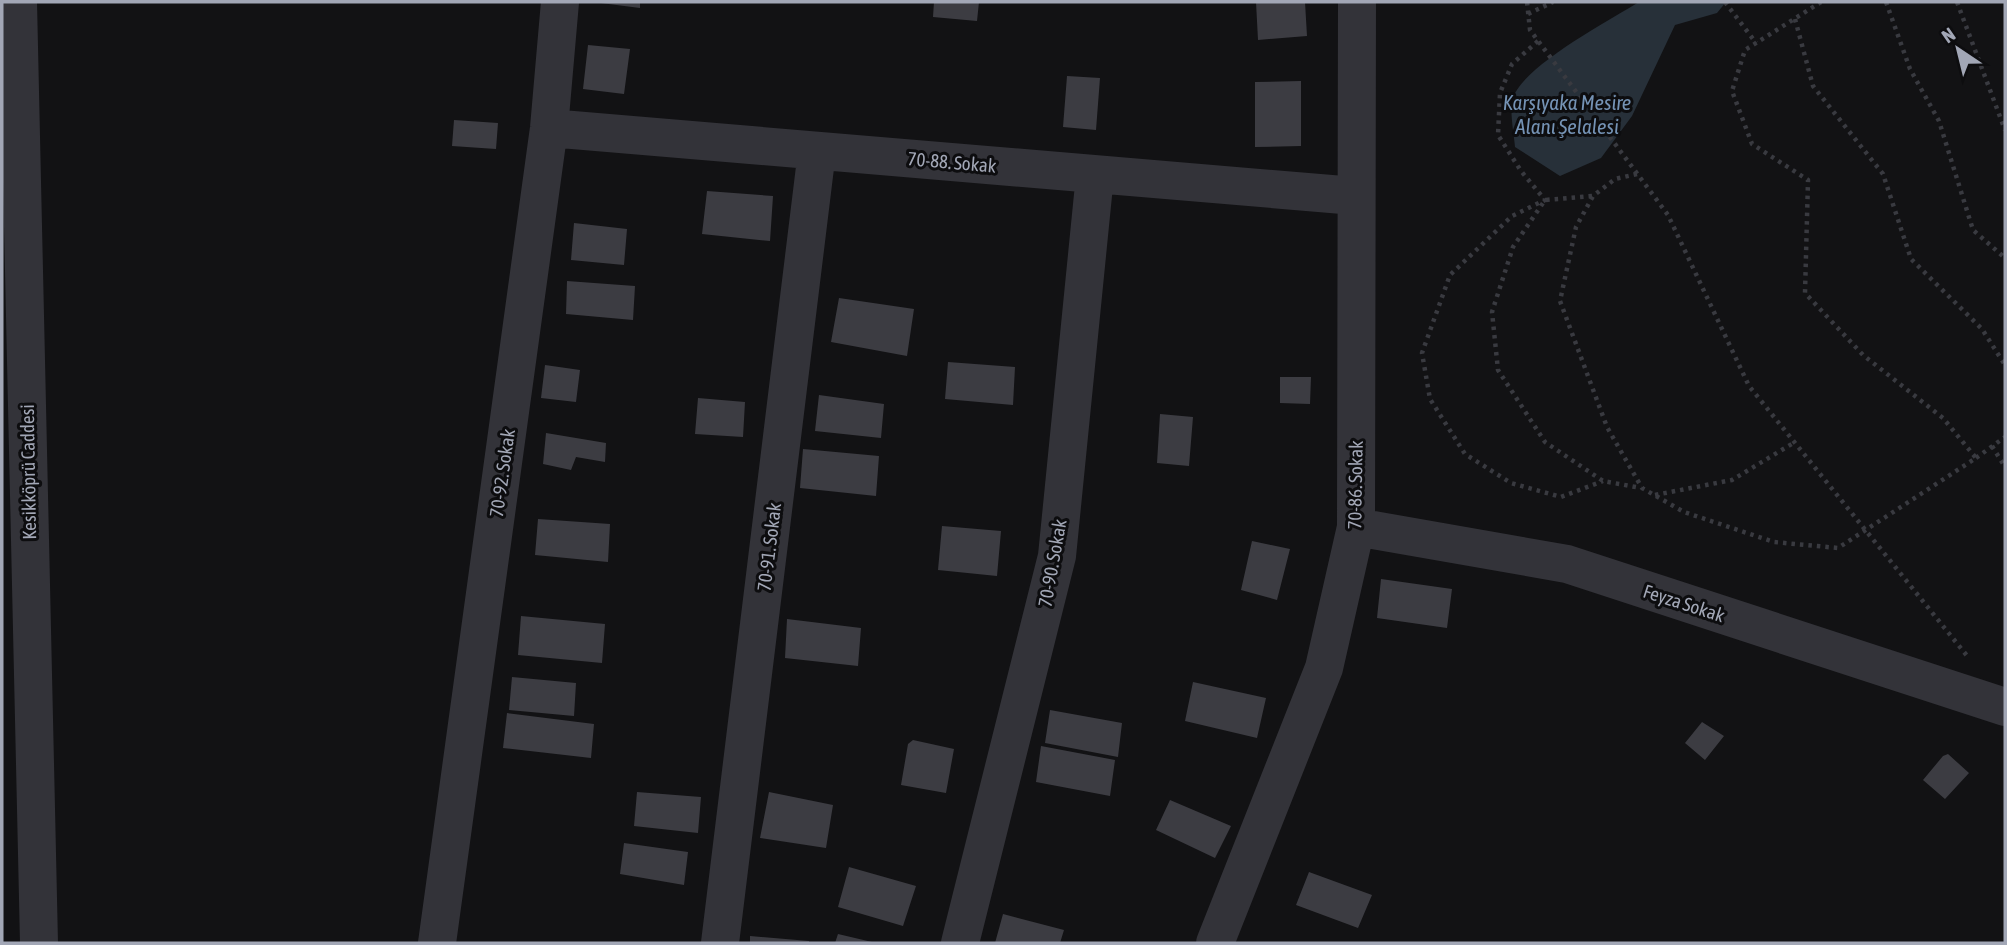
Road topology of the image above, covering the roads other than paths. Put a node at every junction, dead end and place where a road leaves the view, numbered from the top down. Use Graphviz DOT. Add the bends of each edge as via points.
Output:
graph roads {
  1 [pos="18,2"];
  2 [pos="560,2"];
  3 [pos="1357,2"];
  4 [pos="11,90"];
  5 [pos="549,128"];
  6 [pos="817,151"];
  7 [pos="1095,175"];
  8 [pos="1355,196"];
  9 [pos="1356,527"];
  10 [pos="2005,707"];
  11 [pos="38,943"];
  12 [pos="437,943"];
  13 [pos="720,943"];
  14 [pos="960,943"];
  15 [pos="1215,943"];
  1 -- 4 [label="street, Kesikköprü Caddesi"];
  2 -- 5 [label="street, 70-92. Sokak"];
  3 -- 8 [label="street, 70-86. Sokak"];
  4 -- 11 [label="street, Kesikköprü Caddesi"];
  5 -- 6 [label="street, 70-88. Sokak"];
  5 -- 12 [label="street, 70-92. Sokak"];
  6 -- 7 [label="street, 70-88. Sokak"];
  6 -- 13 [label="street, 70-91. Sokak"];
  7 -- 8 [label="street, 70-88. Sokak"];
  7 -- 14 [label="street, 70-90. Sokak" via="1057,556"];
  8 -- 9 [label="street, 70-86. Sokak"];
  9 -- 10 [label="street, Feyza Sokak" via="1567,564"];
  9 -- 15 [label="street, 70-86. Sokak" via="1324,668"];
}
